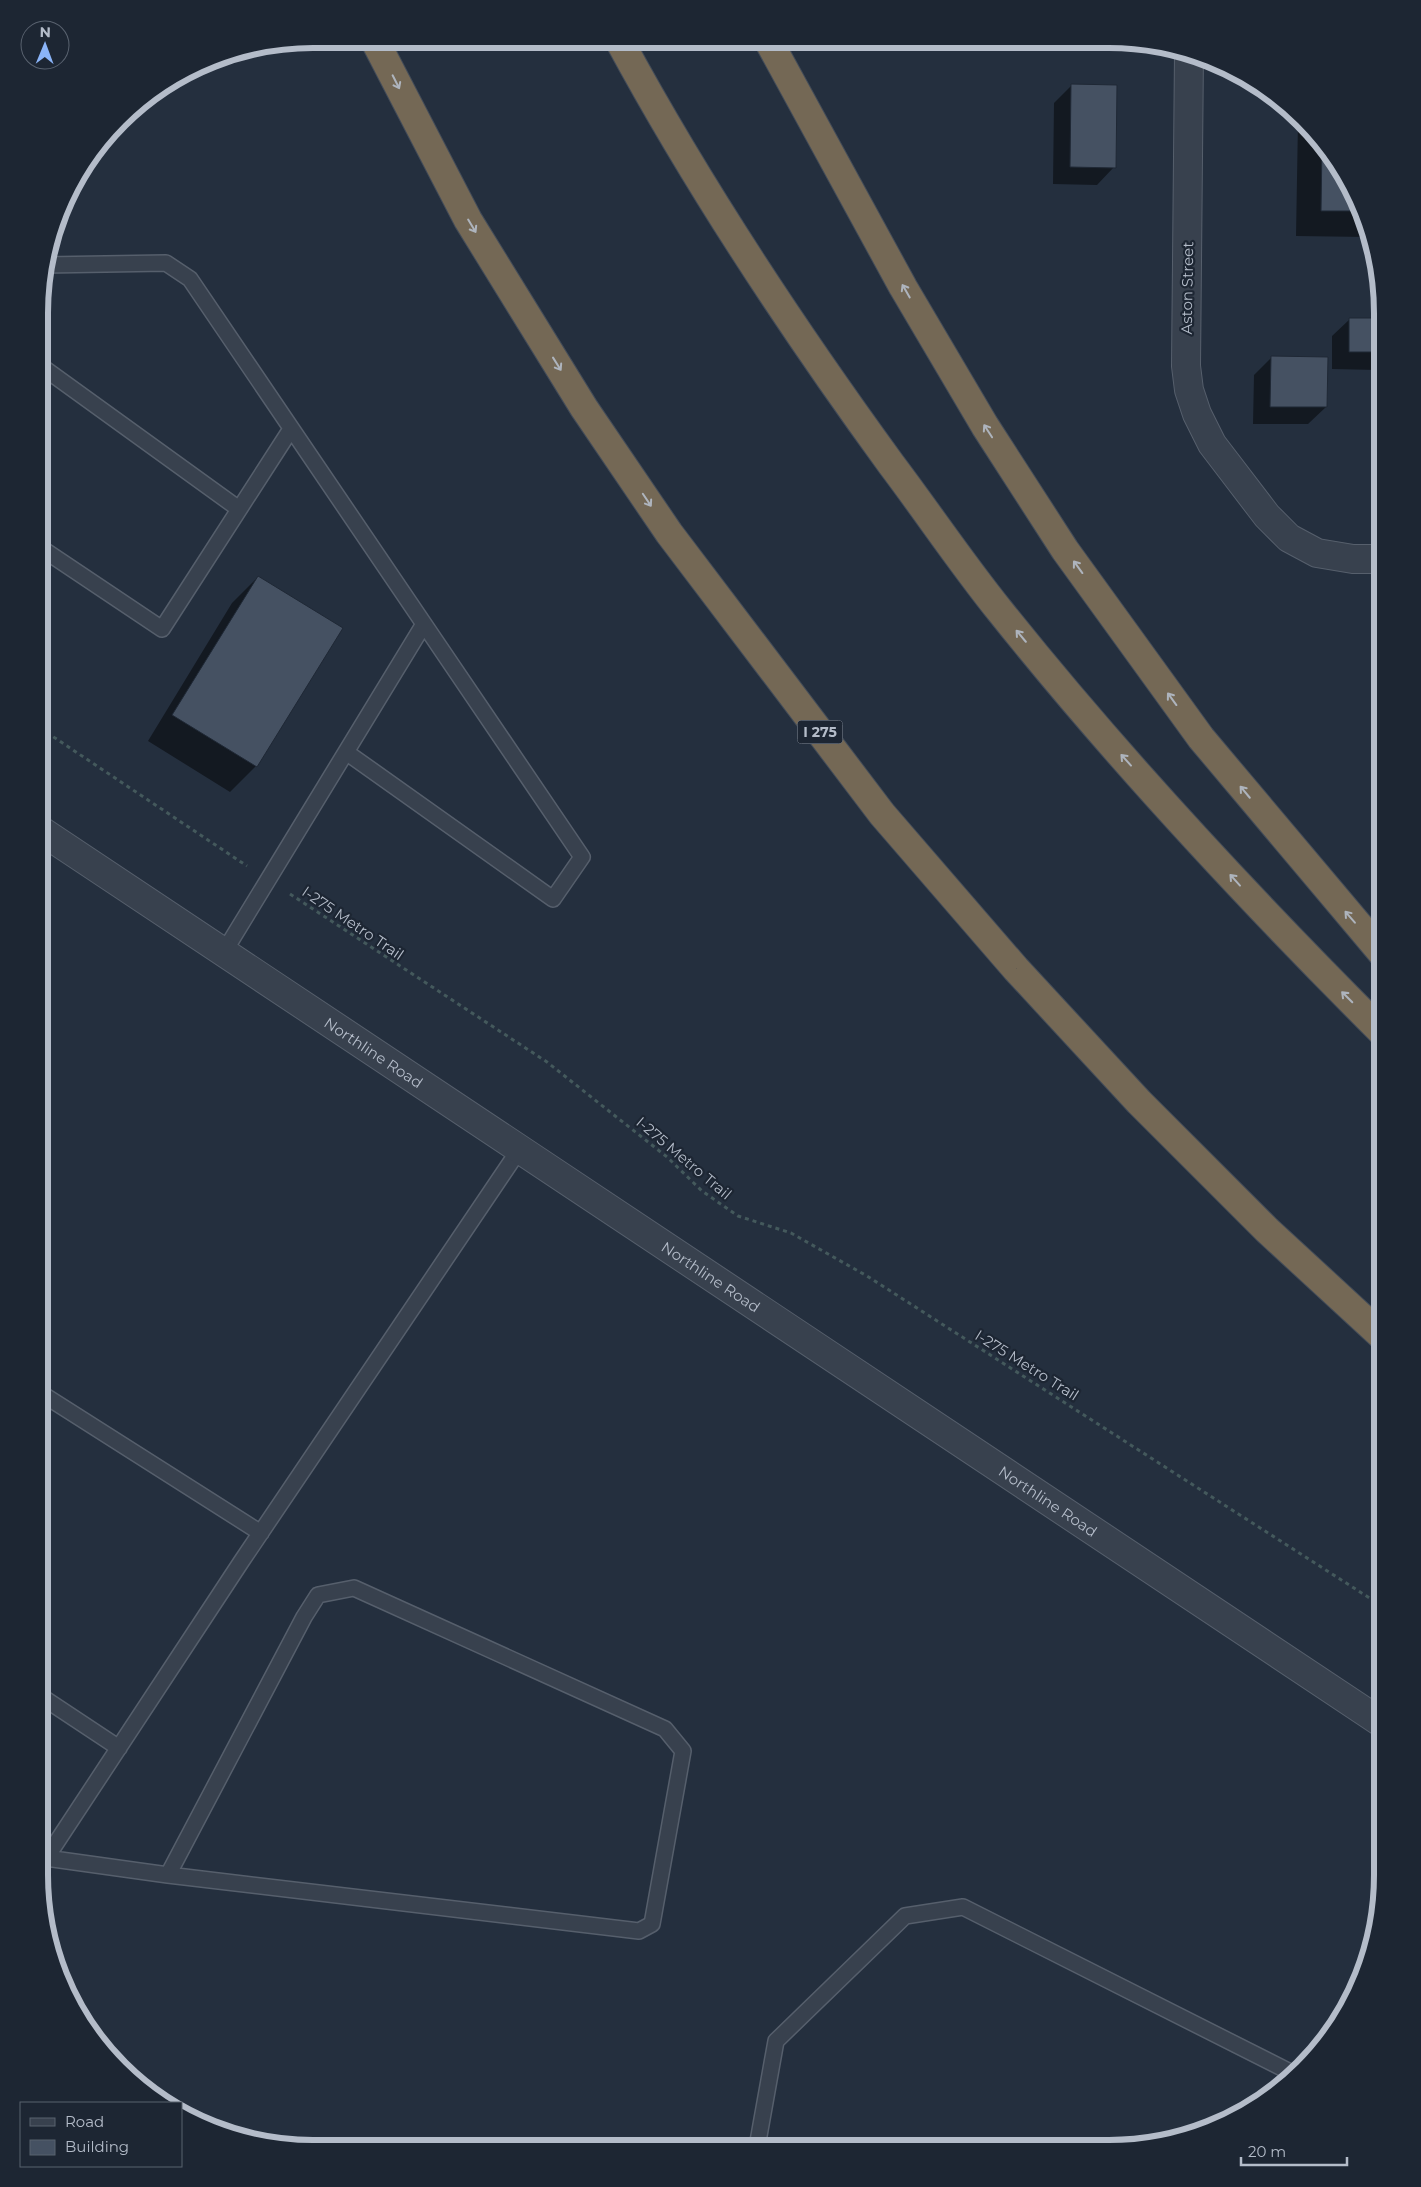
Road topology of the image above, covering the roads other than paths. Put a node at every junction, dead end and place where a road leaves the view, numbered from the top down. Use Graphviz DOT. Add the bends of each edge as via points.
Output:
graph roads {
  1 [pos="379,48"];
  2 [pos="623,48"];
  3 [pos="772,48"];
  4 [pos="1189,61"];
  5 [pos="52,265"];
  6 [pos="48,371"];
  7 [pos="291,429"];
  8 [pos="239,509"];
  9 [pos="48,553"];
  10 [pos="1374,558"];
  11 [pos="424,624"];
  12 [pos="346,752"];
  13 [pos="48,835"];
  14 [pos="1374,943"];
  15 [pos="224,952"];
  16 [pos="1374,1024"];
  17 [pos="519,1150"];
  18 [pos="1374,1329"];
  19 [pos="48,1397"];
  20 [pos="261,1533"];
  21 [pos="48,1701"];
  22 [pos="1374,1718"];
  23 [pos="119,1748"];
  24 [pos="48,1855"];
  25 [pos="48,1865"];
  26 [pos="168,1875"];
  27 [pos="1286,2071"];
  28 [pos="758,2140"];
  1 -- 18 [label="highway, I 275, one-way" via="468,220 584,408 669,533 882,814 1016,969 1139,1102 1267,1230"];
  16 -- 2 [label="highway, one-way" via="1287,937 1176,816 1000,611 792,325 715,208"];
  14 -- 3 [label="highway, one-way" via="1201,738 1066,550 985,426 903,287"];
  4 -- 10 [label="street, Aston Street" via="1186,366 1197,414 1212,444 1266,516 1289,538 1317,553 1353,559"];
  5 -- 7 [label="lane" via="166,263 190,279"];
  6 -- 8 [label="lane"];
  7 -- 8 [label="lane"];
  7 -- 11 [label="lane"];
  8 -- 9 [label="lane" via="162,629"];
  11 -- 12 [label="lane"];
  11 -- 12 [label="lane" via="582,857 553,898"];
  12 -- 15 [label="lane"];
  13 -- 15 [label="street, Northline Road"];
  15 -- 17 [label="street, Northline Road"];
  17 -- 20 [label="lane"];
  17 -- 22 [label="street, Northline Road"];
  19 -- 20 [label="lane"];
  20 -- 23 [label="lane"];
  21 -- 23 [label="lane"];
  23 -- 24 [label="lane"];
  25 -- 26 [label="lane"];
  26 -- 26 [label="lane" via="639,1931 652,1924 683,1751 665,1729 354,1588 318,1594"];
  27 -- 28 [label="lane" via="963,1907 905,1916 776,2041"];
}
